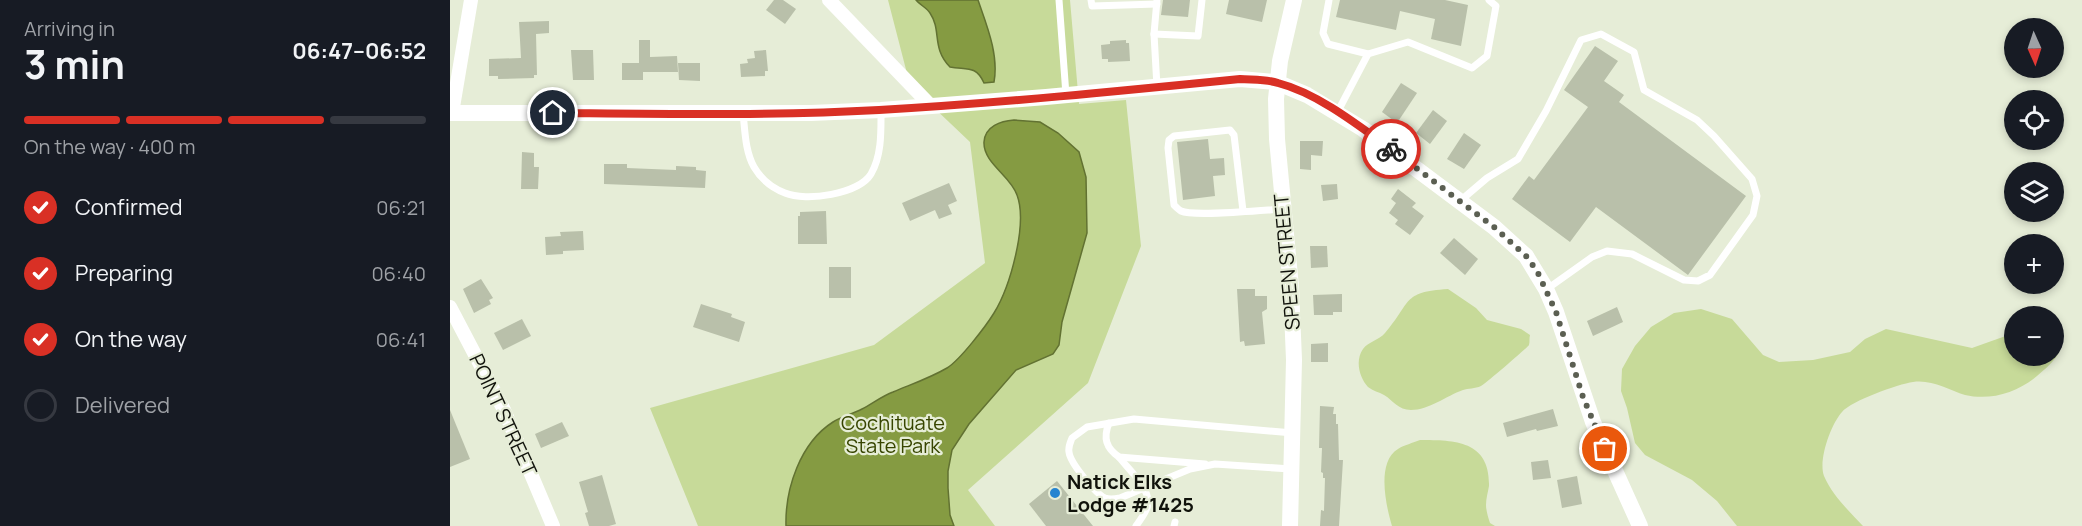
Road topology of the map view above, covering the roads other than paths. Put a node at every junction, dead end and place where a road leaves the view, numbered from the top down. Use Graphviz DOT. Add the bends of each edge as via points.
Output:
graph roads {
  1 [pos="471,0"];
  2 [pos="829,0"];
  3 [pos="1059,0"];
  4 [pos="1091,0"];
  5 [pos="1202,0"];
  6 [pos="1294,0"];
  7 [pos="1329,0"];
  8 [pos="1489,0"];
  9 [pos="1157,2"];
  10 [pos="1154,34"];
  11 [pos="1368,54"];
  12 [pos="1276,82"];
  13 [pos="1157,87"];
  14 [pos="1066,95"];
  15 [pos="931,106"];
  16 [pos="881,110"];
  17 [pos="451,113"];
  18 [pos="743,113"];
  19 [pos="1337,113"];
  20 [pos="1460,201"];
  21 [pos="1283,209"];
  22 [pos="1243,211"];
  23 [pos="1546,289"];
  24 [pos="450,307"];
  25 [pos="1109,423"];
  26 [pos="1293,433"];
  27 [pos="1119,457"];
  28 [pos="1215,464"];
  29 [pos="1292,469"];
  30 [pos="1143,487"];
  31 [pos="553,526"];
  32 [pos="1136,526"];
  33 [pos="1290,526"];
  34 [pos="1640,526"];
  1 -- 17 [label="street"];
  2 -- 15 [label="street"];
  3 -- 14 [label="lane"];
  4 -- 9 [label="lane" via="1092,6"];
  5 -- 10 [label="lane" via="1198,36"];
  6 -- 12 [label="street, SPEEN STREET"];
  7 -- 11 [label="lane" via="1323,33 1329,44"];
  8 -- 11 [label="lane" via="1496,6 1487,56 1472,68 1408,42"];
  9 -- 10 [label="lane"];
  10 -- 13 [label="lane"];
  11 -- 19 [label="lane"];
  12 -- 13 [label="street" via="1240,79"];
  12 -- 19 [label="street"];
  12 -- 21 [label="street, SPEEN STREET"];
  13 -- 14 [label="street"];
  14 -- 15 [label="street"];
  15 -- 16 [label="street"];
  16 -- 18 [label="street"];
  16 -- 18 [label="lane" via="878,158 870,175 853,188 808,196 787,194 767,184 748,152"];
  17 -- 18 [label="street"];
  19 -- 20 [label="street"];
  20 -- 23 [label="street" via="1526,256"];
  20 -- 23 [label="lane" via="1518,159 1581,40 1601,34 1634,52 1644,90 1697,120 1752,179 1757,196 1753,215 1710,274 1698,281 1684,280 1632,254 1607,251"];
  21 -- 22 [label="lane"];
  21 -- 26 [label="street, SPEEN STREET" via="1293,323"];
  22 -- 22 [label="lane" via="1192,213 1174,205 1169,140 1174,136 1230,130 1234,135"];
  23 -- 34 [label="street" via="1593,422"];
  24 -- 31 [label="street, POINT STREET" via="504,410"];
  25 -- 26 [label="lane" via="1134,419"];
  25 -- 27 [label="lane" via="1106,440 1110,451"];
  25 -- 30 [label="lane" via="1077,432 1069,446 1071,460 1102,497 1109,500"];
  26 -- 29 [label="street, SPEEN STREET"];
  27 -- 28 [label="lane"];
  27 -- 30 [label="lane"];
  28 -- 29 [label="lane"];
  28 -- 30 [label="lane"];
  29 -- 33 [label="street, SPEEN STREET"];
  30 -- 32 [label="lane" via="1149,502"];
}
